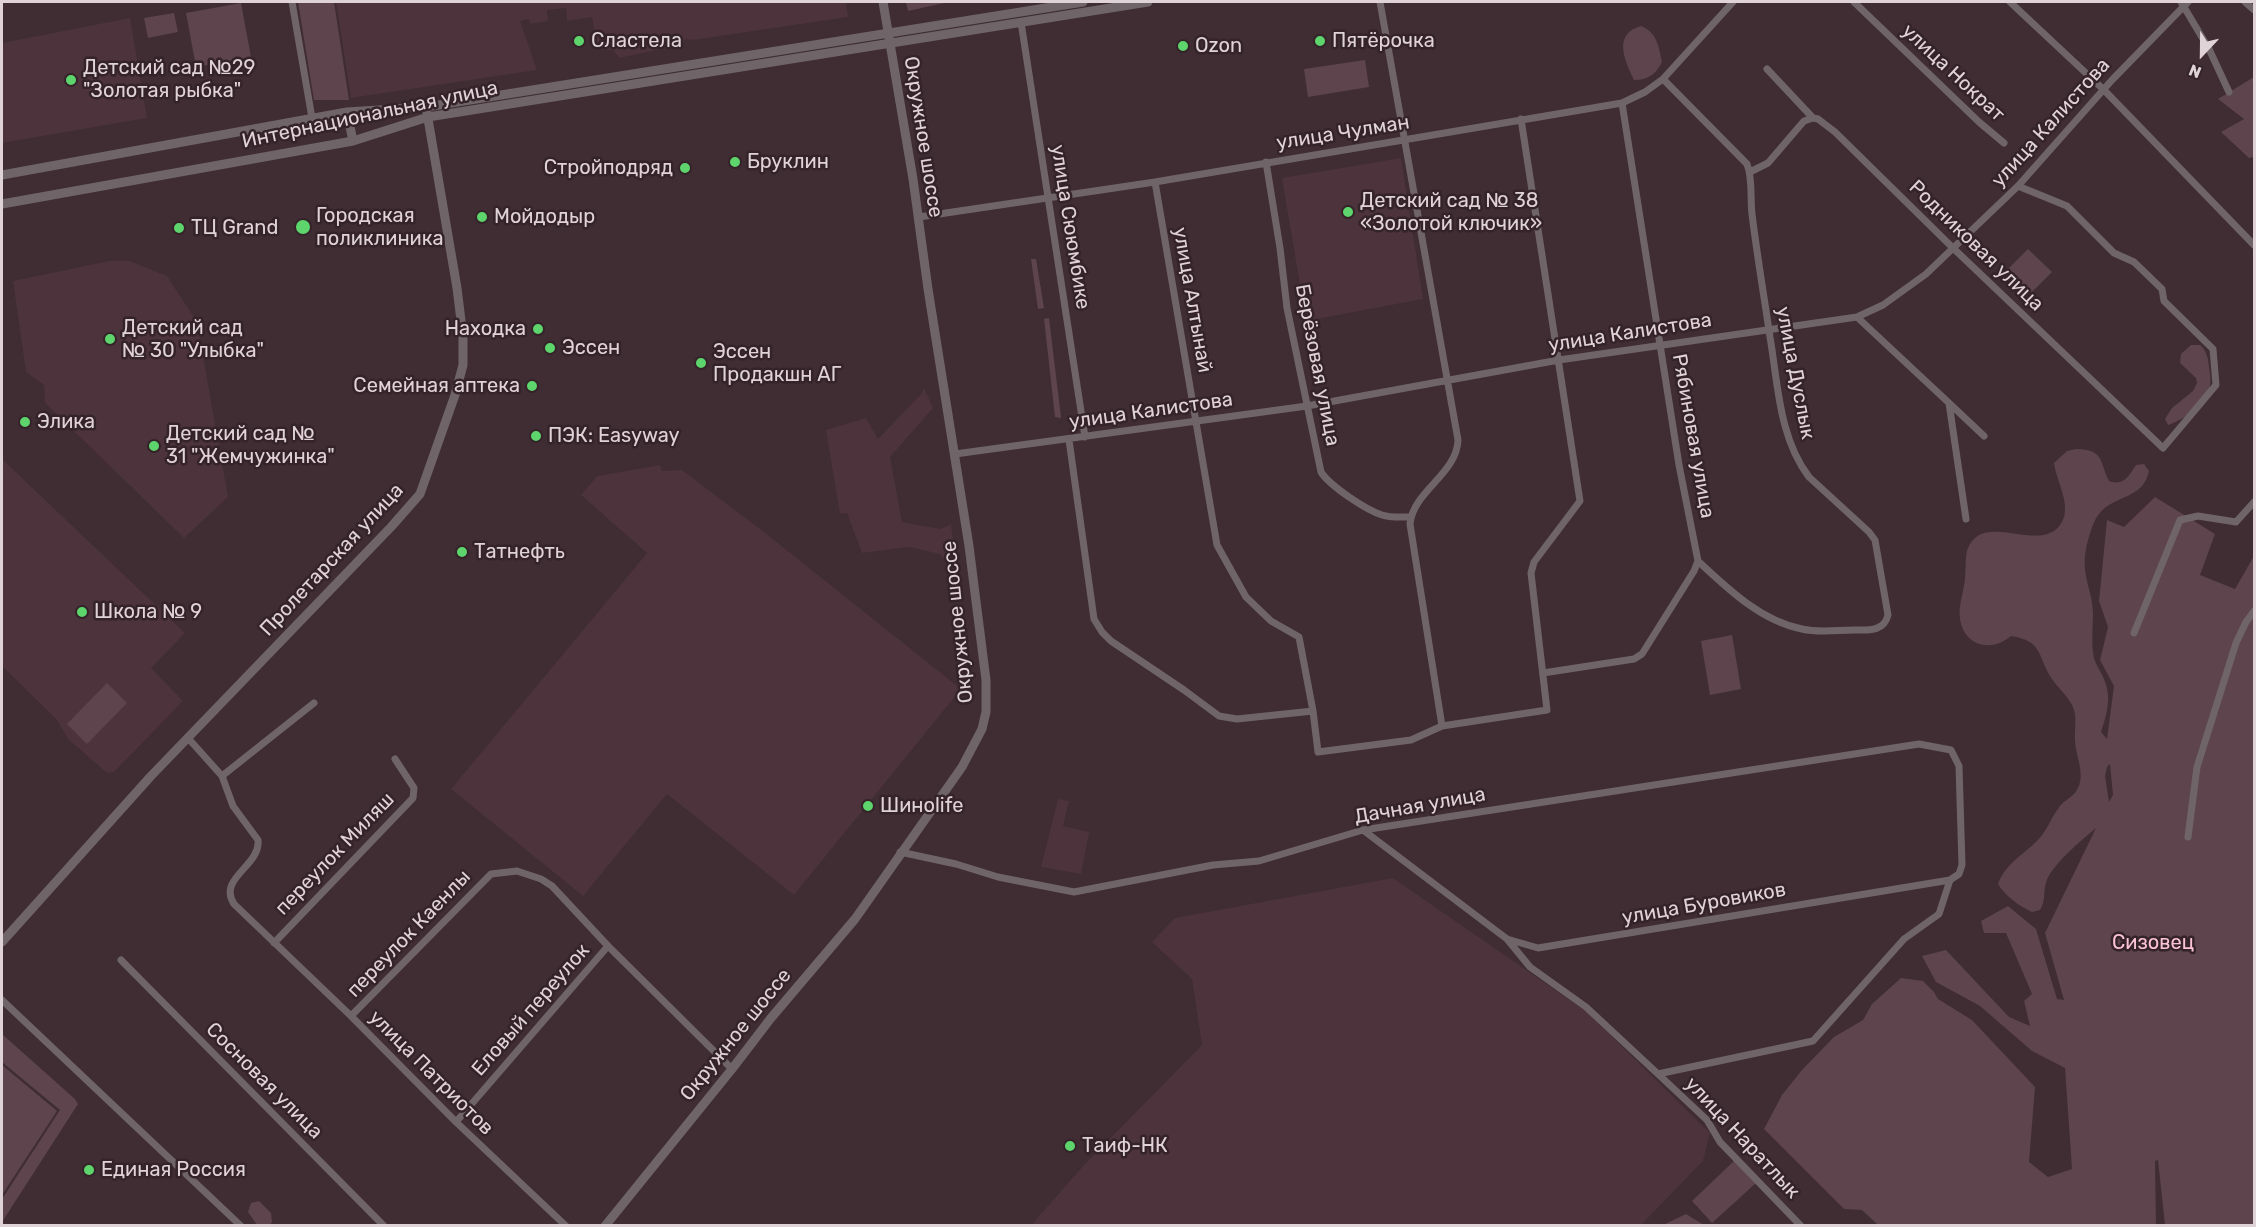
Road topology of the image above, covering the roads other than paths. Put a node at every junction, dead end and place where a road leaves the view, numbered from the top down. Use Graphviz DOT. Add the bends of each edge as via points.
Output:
graph roads {
  1 [pos="292,2"];
  2 [pos="883,2"];
  3 [pos="1083,2"];
  4 [pos="1148,2"];
  5 [pos="1380,2"];
  6 [pos="1733,2"];
  7 [pos="1854,2"];
  8 [pos="2010,2"];
  9 [pos="2245,2"];
  10 [pos="2184,4"];
  11 [pos="2254,10"];
  12 [pos="1021,22"];
  13 [pos="888,33"];
  14 [pos="890,44"];
  15 [pos="1767,69"];
  16 [pos="1664,78"];
  17 [pos="2104,90"];
  18 [pos="2229,92"];
  19 [pos="1622,103"];
  20 [pos="426,107"];
  21 [pos="347,112"];
  22 [pos="428,117"];
  23 [pos="312,118"];
  24 [pos="1813,118"];
  25 [pos="1521,119"];
  26 [pos="1404,140"];
  27 [pos="353,141"];
  28 [pos="2004,143"];
  29 [pos="1266,162"];
  30 [pos="1750,172"];
  31 [pos="2,175"];
  32 [pos="1155,182"];
  33 [pos="2018,186"];
  34 [pos="1050,198"];
  35 [pos="2,204"];
  36 [pos="919,217"];
  37 [pos="2254,245"];
  38 [pos="1953,248"];
  39 [pos="1857,316"];
  40 [pos="1769,328"];
  41 [pos="1661,345"];
  42 [pos="1558,360"];
  43 [pos="1448,380"];
  44 [pos="1949,403"];
  45 [pos="1307,406"];
  46 [pos="1197,421"];
  47 [pos="1085,436"];
  48 [pos="1984,436"];
  49 [pos="1069,440"];
  50 [pos="955,454"];
  51 [pos="2254,502"];
  52 [pos="1410,517"];
  53 [pos="1966,519"];
  54 [pos="1698,561"];
  55 [pos="2254,611"];
  56 [pos="2134,633"];
  57 [pos="1543,673"];
  58 [pos="314,703"];
  59 [pos="1313,711"];
  60 [pos="1442,726"];
  61 [pos="188,738"];
  62 [pos="395,759"];
  63 [pos="222,776"];
  64 [pos="1363,830"];
  65 [pos="2188,837"];
  66 [pos="900,852"];
  67 [pos="1950,880"];
  68 [pos="1507,939"];
  69 [pos="274,941"];
  70 [pos="2,943"];
  71 [pos="608,946"];
  72 [pos="121,960"];
  73 [pos="2,1000"];
  74 [pos="351,1016"];
  75 [pos="732,1069"];
  76 [pos="1658,1074"];
  77 [pos="456,1122"];
  78 [pos="241,1226"];
  79 [pos="384,1226"];
  80 [pos="566,1226"];
  81 [pos="605,1226"];
  82 [pos="1801,1226"];
  1 -- 23 [label="street"];
  2 -- 13 [label="street, Окружное шоссе"];
  3 -- 13 [label="street, Интернациональная улица"];
  4 -- 12 [label="street, Интернациональная улица"];
  5 -- 26 [label="street"];
  6 -- 16 [label="street, улица Чулман"];
  7 -- 28 [label="street, улица Нократ"];
  8 -- 17 [label="street"];
  9 -- 11 [label="street"];
  10 -- 17 [label="street, улица Калистова"];
  10 -- 18 [label="street"];
  12 -- 14 [label="street, Интернациональная улица"];
  12 -- 34 [label="street, улица Сююмбике"];
  13 -- 14 [label="street, Окружное шоссе"];
  13 -- 20 [label="street, Интернациональная улица"];
  14 -- 22 [label="street, Интернациональная улица"];
  14 -- 36 [label="street, Окружное шоссе"];
  15 -- 24 [label="street, Родниковая улица"];
  16 -- 19 [label="street, улица Чулман"];
  16 -- 30 [label="street" via="1744,159"];
  17 -- 33 [label="street, улица Калистова"];
  17 -- 37 [label="street"];
  19 -- 25 [label="street, улица Чулман"];
  19 -- 41 [label="street, Рябиновая улица"];
  20 -- 21 [label="street, Интернациональная улица"];
  20 -- 22 [label="street, Пролетарская улица"];
  21 -- 23 [label="street, Интернациональная улица"];
  21 -- 27 [label="street"];
  22 -- 27 [label="street, Интернациональная улица"];
  22 -- 61 [label="street, Пролетарская улица" via="464,352 455,395 426,479 407,510"];
  23 -- 31 [label="street, Интернациональная улица"];
  24 -- 30 [label="street" via="1804,120 1768,163"];
  24 -- 38 [label="street, Родниковая улица" via="1835,132"];
  25 -- 26 [label="street, улица Чулман"];
  25 -- 42 [label="street"];
  26 -- 29 [label="street, улица Чулман"];
  26 -- 43 [label="street"];
  27 -- 35 [label="street, Интернациональная улица"];
  29 -- 32 [label="street, улица Чулман"];
  29 -- 45 [label="street, Берёзовая улица" via="1287,308"];
  30 -- 40 [label="street, улица Дуслык"];
  32 -- 34 [label="street, улица Чулман"];
  32 -- 46 [label="street, улица Алтынай"];
  33 -- 38 [label="street, улица Калистова"];
  33 -- 38 [label="street, Родниковая улица" via="2067,206 2114,253 2134,262 2162,289 2164,301 2213,349 2216,385 2163,448"];
  34 -- 36 [label="street, улица Чулман"];
  34 -- 47 [label="street, улица Сююмбике"];
  36 -- 50 [label="street, Окружное шоссе"];
  38 -- 39 [label="street, улица Калистова" via="1905,291"];
  39 -- 40 [label="street, улица Калистова"];
  39 -- 44 [label="street"];
  40 -- 41 [label="street, улица Калистова"];
  40 -- 54 [label="street, улица Дуслык" via="1791,445 1809,477 1875,540 1887,619 1882,626 1872,629 1816,631 1788,625 1724,586"];
  41 -- 42 [label="street, улица Калистова"];
  41 -- 54 [label="street, Рябиновая улица"];
  42 -- 43 [label="street, улица Калистова"];
  42 -- 57 [label="street" via="1580,501 1532,568"];
  43 -- 45 [label="street, улица Калистова"];
  43 -- 52 [label="street" via="1457,454"];
  44 -- 48 [label="street"];
  44 -- 53 [label="street"];
  45 -- 46 [label="street, улица Калистова"];
  45 -- 52 [label="street, Берёзовая улица" via="1320,468 1329,482 1373,512"];
  46 -- 47 [label="street, улица Калистова"];
  46 -- 59 [label="street, улица Алтынай" via="1217,545 1246,597 1271,621 1299,637"];
  47 -- 49 [label="street, улица Калистова"];
  49 -- 50 [label="street, улица Калистова"];
  49 -- 59 [label="street" via="1094,619 1102,632 1218,716 1237,719"];
  50 -- 66 [label="street, Окружное шоссе" via="984,652 986,712 982,729 962,767"];
  51 -- 56 [label="street" via="2236,522 2198,516 2180,520"];
  52 -- 60 [label="street"];
  54 -- 57 [label="street" via="1642,654 1634,659"];
  55 -- 65 [label="street" via="2236,643 2197,767"];
  57 -- 60 [label="street" via="1547,710"];
  58 -- 63 [label="street"];
  59 -- 60 [label="street, улица Алтынай" via="1318,752 1411,740"];
  61 -- 63 [label="street"];
  61 -- 70 [label="street, Пролетарская улица"];
  62 -- 69 [label="street, переулок Миляш" via="414,788 413,798"];
  63 -- 69 [label="street, улица Патриотов" via="233,806 259,846 231,885 231,899"];
  64 -- 66 [label="street, Дачная улица" via="1259,861 1213,865 1074,892"];
  64 -- 67 [label="street, Дачная улица" via="1919,744 1951,750 1959,766 1962,865 1959,874"];
  64 -- 68 [label="street, улица Буровиков"];
  66 -- 75 [label="street, Окружное шоссе" via="855,919"];
  67 -- 68 [label="street, улица Буровиков" via="1546,947 1529,947"];
  67 -- 76 [label="street, улица Наратлык" via="1939,914 1904,939 1813,1041"];
  68 -- 76 [label="street, улица Наратлык" via="1530,967 1586,1007"];
  69 -- 74 [label="street, улица Патриотов"];
  71 -- 74 [label="street, переулок Каенлы" via="541,879 517,871 491,874"];
  71 -- 75 [label="street"];
  71 -- 77 [label="street, Еловый переулок"];
  72 -- 79 [label="street, Сосновая улица"];
  73 -- 78 [label="street"];
  74 -- 77 [label="street, улица Патриотов"];
  75 -- 81 [label="street, Окружное шоссе"];
  76 -- 82 [label="street, улица Наратлык" via="1707,1120 1720,1142"];
  77 -- 80 [label="street, улица Патриотов"];
}
